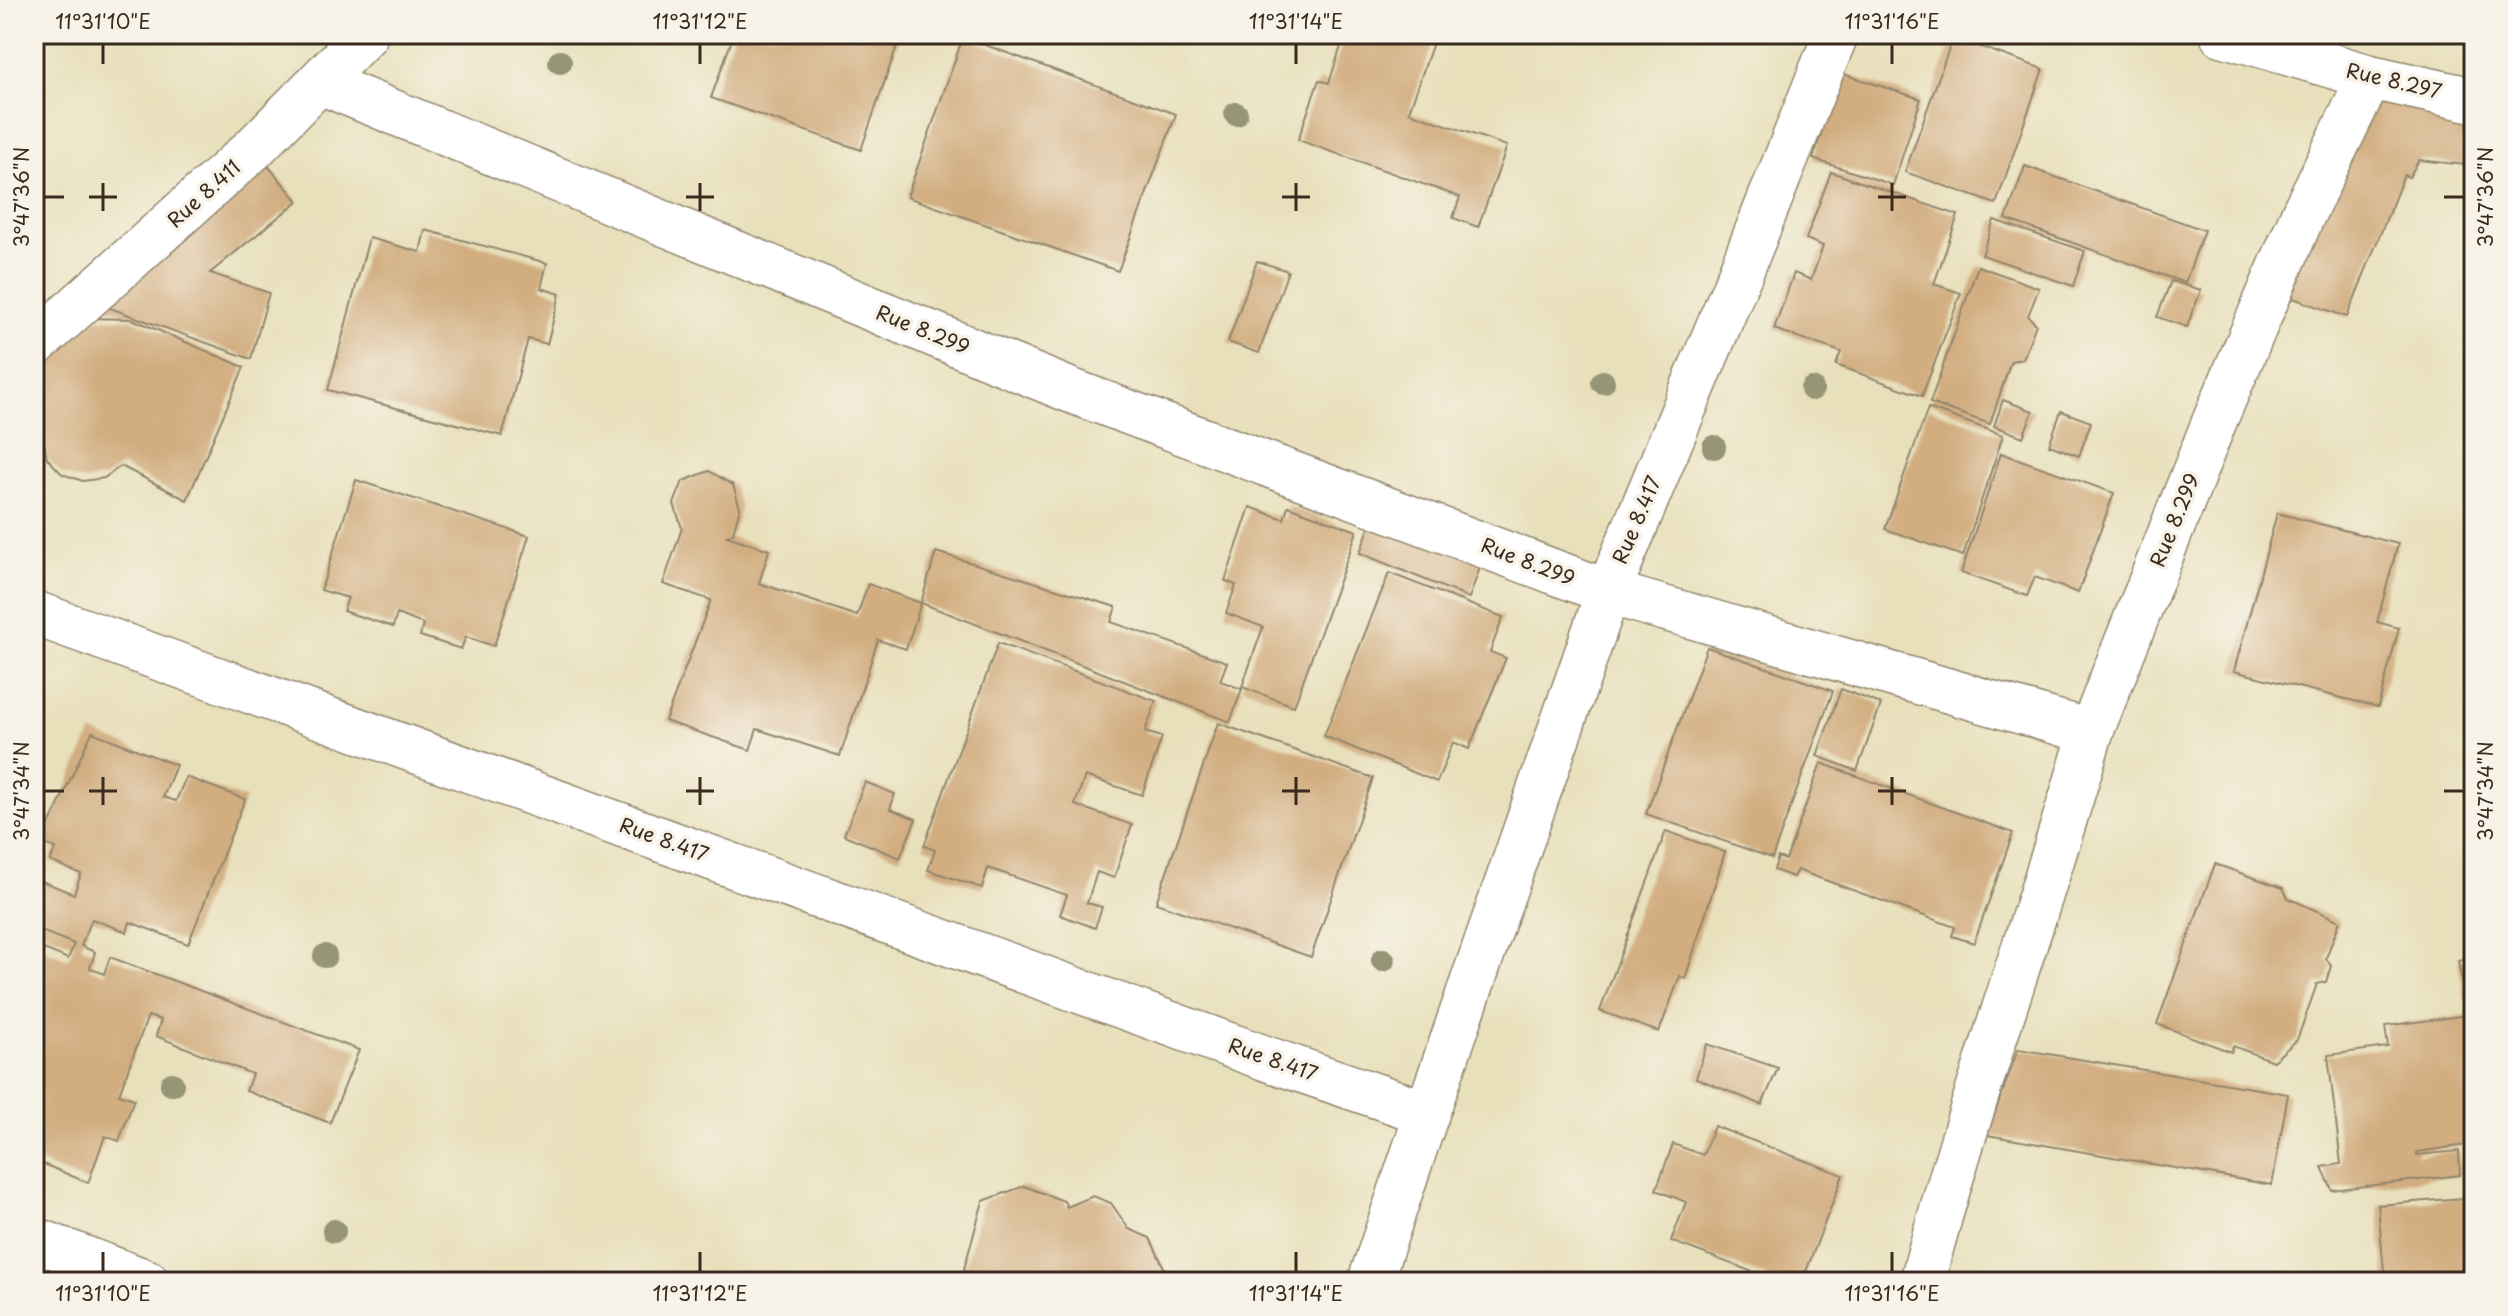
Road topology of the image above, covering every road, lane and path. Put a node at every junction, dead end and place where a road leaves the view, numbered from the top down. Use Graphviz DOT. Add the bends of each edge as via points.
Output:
graph roads {
  1 [pos="366,34"];
  2 [pos="1836,34"];
  3 [pos="2222,34"];
  4 [pos="2370,77"];
  5 [pos="320,82"];
  6 [pos="2474,100"];
  7 [pos="34,345"];
  8 [pos="1608,592"];
  9 [pos="34,613"];
  10 [pos="2091,732"];
  11 [pos="1427,1113"];
  12 [pos="34,1239"];
  13 [pos="147,1282"];
  14 [pos="1370,1282"];
  15 [pos="1922,1282"];
  1 -- 5 [label="street, Rue 8.411"];
  2 -- 8 [label="street, Rue 8.417"];
  3 -- 4 [label="street, Rue 8.297"];
  4 -- 6 [label="street, Rue 8.297"];
  4 -- 10 [label="street, Rue 8.299" via="2304,212 2221,406"];
  5 -- 7 [label="street, Rue 8.411"];
  5 -- 8 [label="street, Rue 8.299" via="1069,390"];
  8 -- 10 [label="street, Rue 8.299"];
  8 -- 11 [label="street, Rue 8.417"];
  9 -- 11 [label="street, Rue 8.417"];
  10 -- 15 [label="street"];
  11 -- 14 [label="street"];
  12 -- 13 [label="street"];
}
